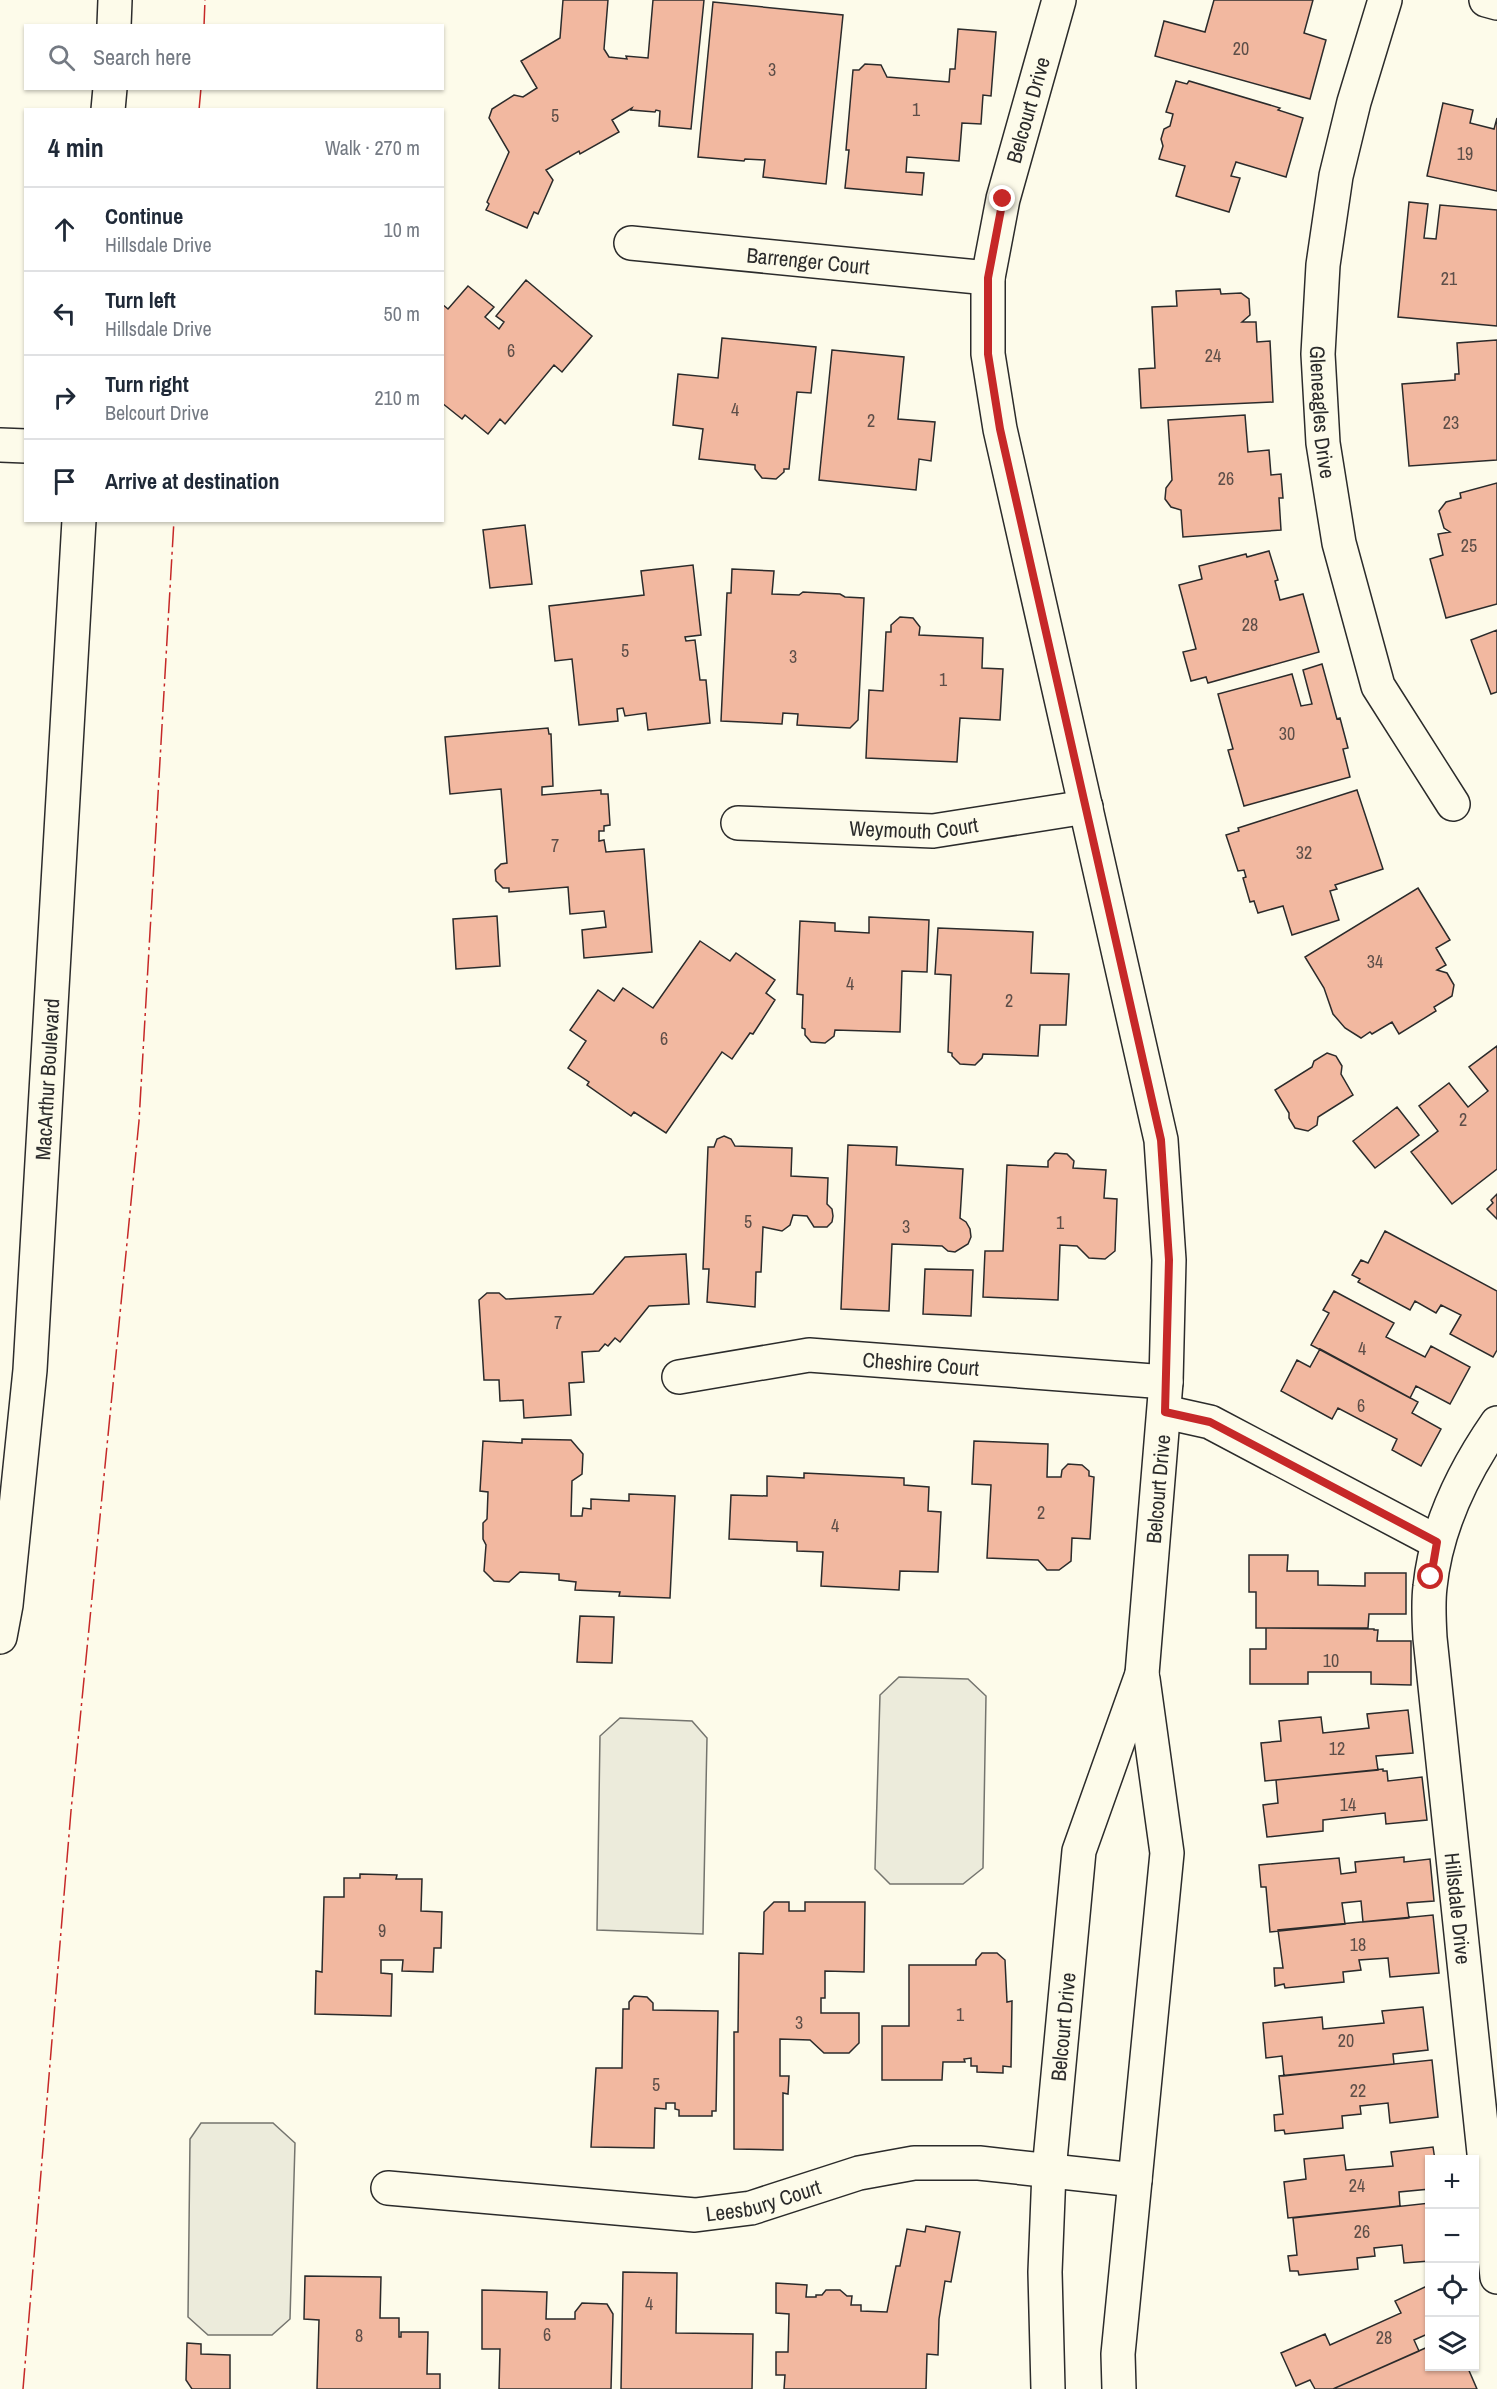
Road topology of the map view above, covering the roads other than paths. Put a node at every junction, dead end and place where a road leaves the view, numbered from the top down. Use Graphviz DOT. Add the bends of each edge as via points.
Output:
graph roads {
  1 [pos="115,0"];
  2 [pos="1059,0"];
  3 [pos="1385,0"];
  4 [pos="1486,0"];
  5 [pos="1497,3"];
  6 [pos="114,24"];
  7 [pos="110,90"];
  8 [pos="108,108"];
  9 [pos="631,243"];
  10 [pos="988,278"];
  11 [pos="0,445"];
  12 [pos="24,446"];
  13 [pos="79,522"];
  14 [pos="1453,804"];
  15 [pos="1086,807"];
  16 [pos="738,823"];
  17 [pos="679,1377"];
  18 [pos="1165,1397"];
  19 [pos="1497,1423"];
  20 [pos="1437,1542"];
  21 [pos="0,1637"];
  22 [pos="1142,1674"];
  23 [pos="1049,2171"];
  24 [pos="1135,2180"];
  25 [pos="388,2188"];
  26 [pos="1497,2277"];
  27 [pos="1048,2389"];
  28 [pos="1119,2389"];
  1 -- 6 [label="street"];
  2 -- 10 [label="street, Belcourt Drive" via="1003,199"];
  3 -- 14 [label="street, Gleneagles Drive" via="1336,176 1323,265 1318,354 1323,443 1339,543 1378,686"];
  4 -- 5 [label="street"];
  7 -- 8 [label="street"];
  9 -- 10 [label="street, Barrenger Court"];
  10 -- 15 [label="street, Belcourt Drive" via="988,354 1000,429"];
  11 -- 12 [label="street"];
  13 -- 21 [label="street, MacArthur Boulevard" via="30,1370"];
  15 -- 16 [label="street, Weymouth Court" via="933,831"];
  15 -- 18 [label="street, Belcourt Drive" via="1161,1140 1169,1260"];
  17 -- 18 [label="street, Cheshire Court" via="809,1355"];
  18 -- 20 [label="street"];
  18 -- 22 [label="street, Belcourt Drive"];
  19 -- 20 [label="street, Hillsdale Drive" via="1447,1513"];
  20 -- 26 [label="street, Hillsdale Drive" via="1429,1588 1430,1638"];
  22 -- 23 [label="street, Belcourt Drive" via="1079,1851"];
  22 -- 24 [label="street, Belcourt Drive" via="1167,1853"];
  23 -- 24 [label="street, Leesbury Court"];
  23 -- 25 [label="street, Leesbury Court" via="979,2163 914,2163 859,2173 751,2208 695,2215"];
  23 -- 27 [label="street, Belcourt Drive" via="1045,2272"];
  24 -- 28 [label="street, Belcourt Drive" via="1118,2354"];
}
